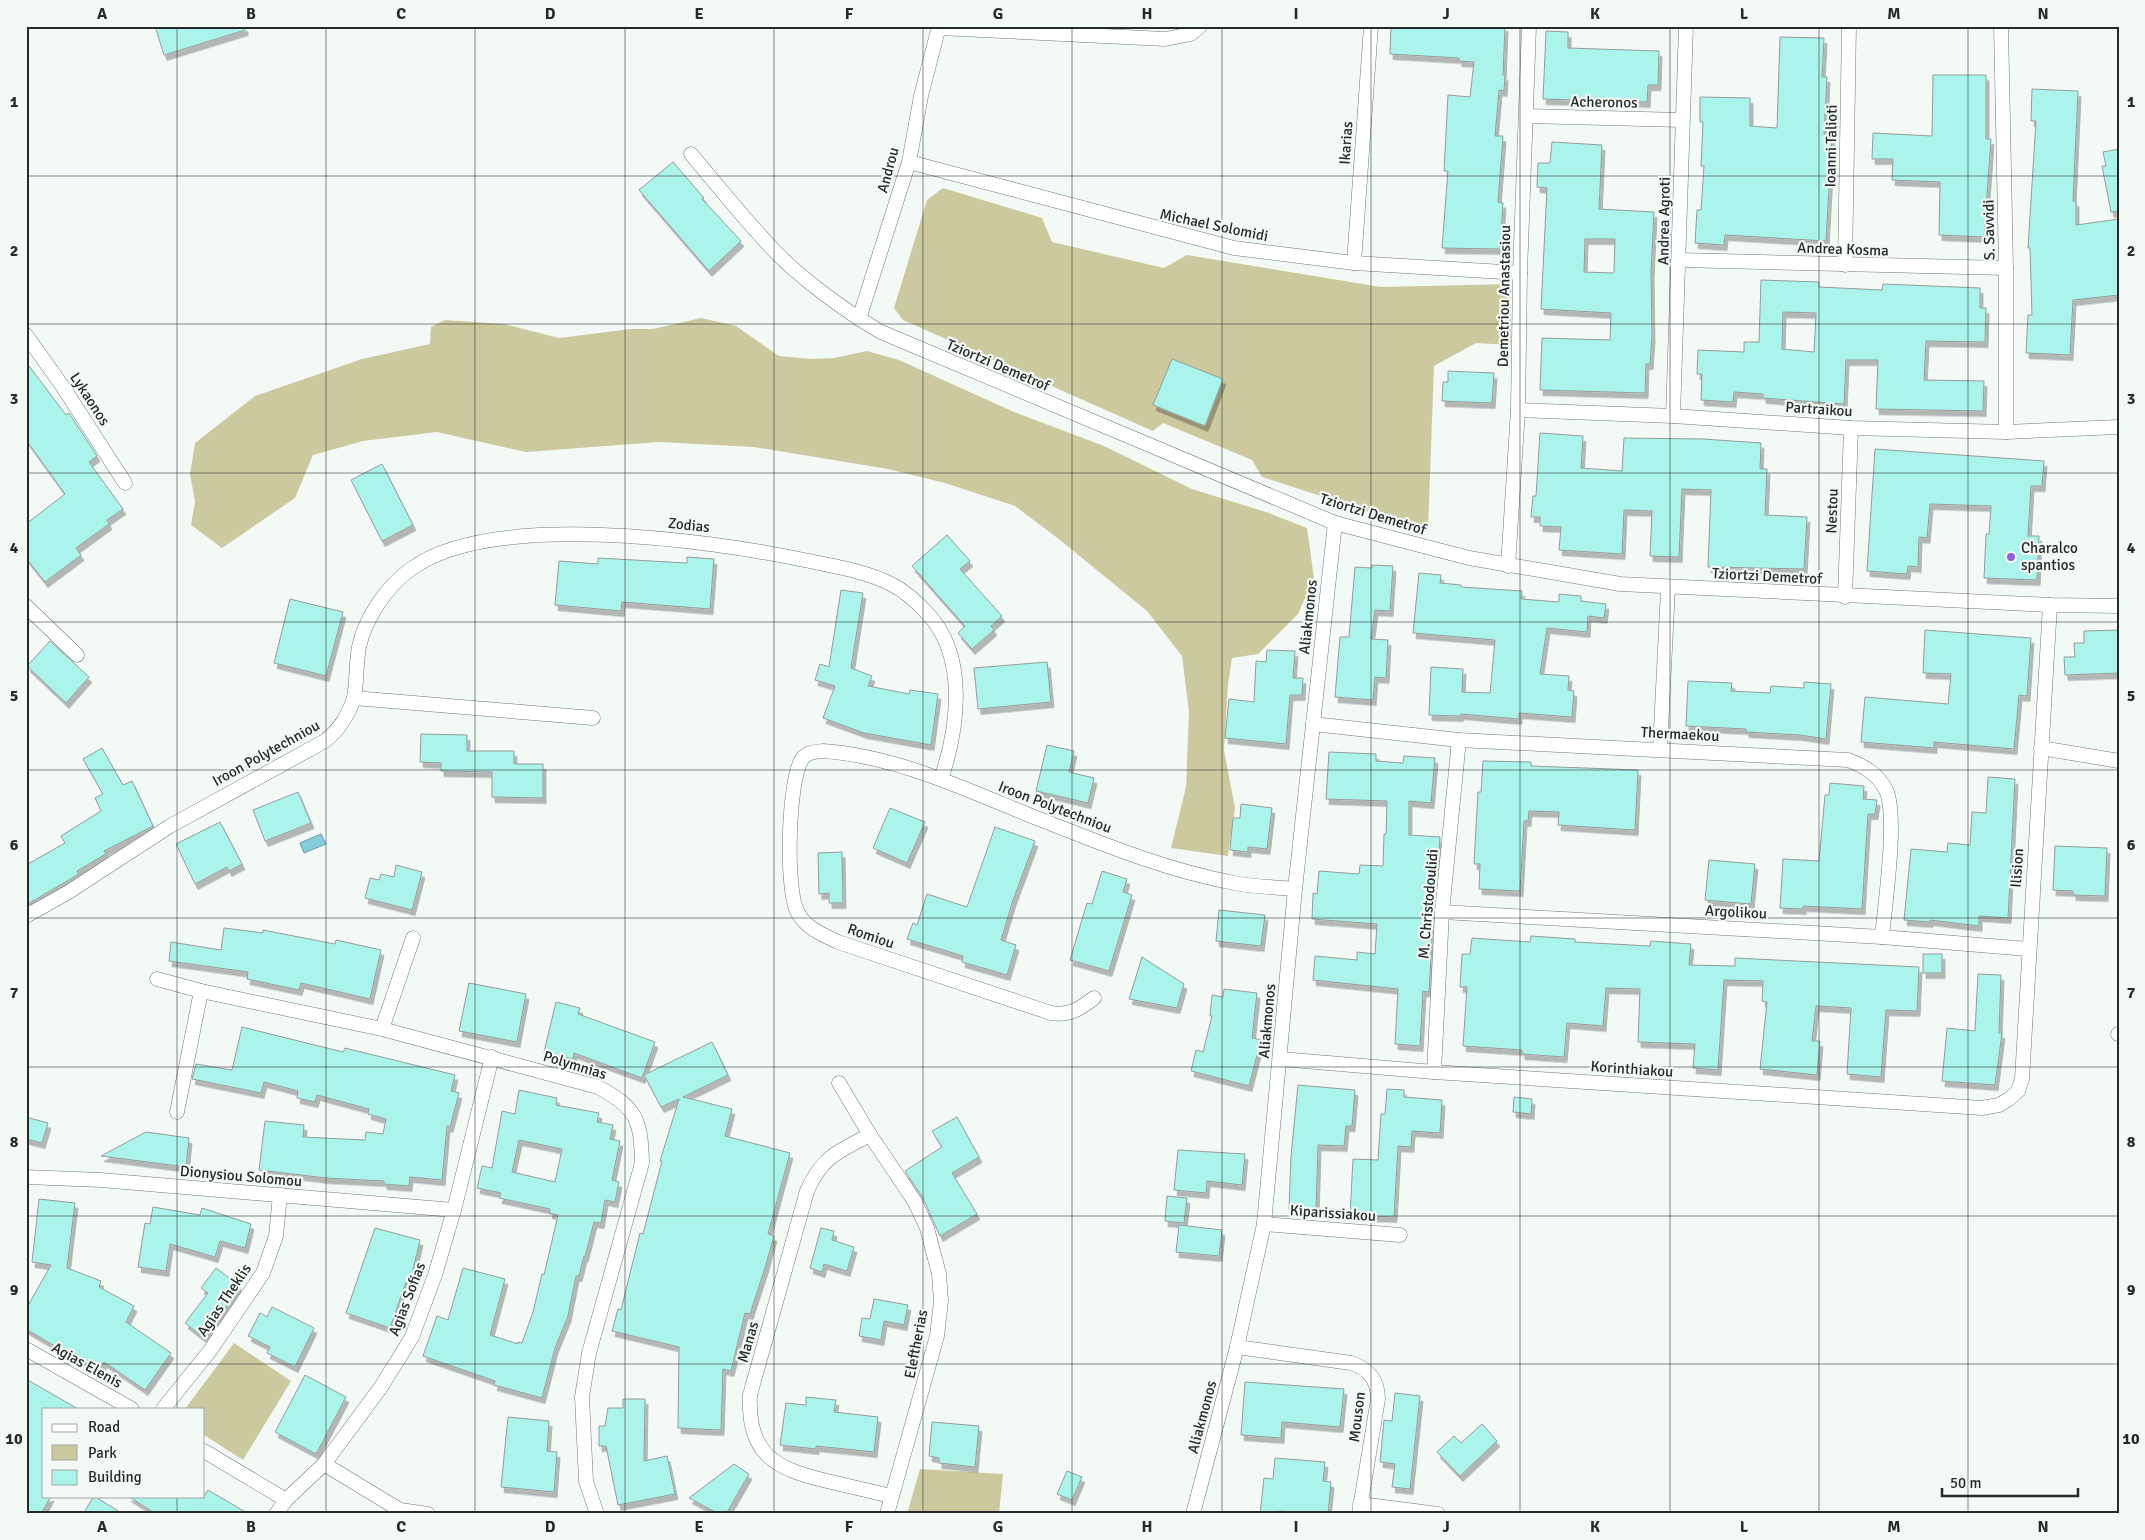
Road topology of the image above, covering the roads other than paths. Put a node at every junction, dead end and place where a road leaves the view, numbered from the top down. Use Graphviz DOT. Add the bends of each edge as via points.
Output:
graph roads {
  1 [pos="1200,26"];
  2 [pos="1371,26"];
  3 [pos="1529,26"];
  4 [pos="1686,26"];
  5 [pos="1849,26"];
  6 [pos="2002,26"];
  7 [pos="939,27"];
  8 [pos="1526,116"];
  9 [pos="1682,120"];
  10 [pos="691,154"];
  11 [pos="909,162"];
  12 [pos="1680,260"];
  13 [pos="1354,263"];
  14 [pos="1845,265"];
  15 [pos="2006,268"];
  16 [pos="1520,273"];
  17 [pos="859,319"];
  18 [pos="26,335"];
  19 [pos="1518,410"];
  20 [pos="1673,416"];
  21 [pos="2119,427"];
  22 [pos="1851,428"];
  23 [pos="2006,432"];
  24 [pos="126,483"];
  25 [pos="1335,523"];
  26 [pos="1508,566"];
  27 [pos="1668,588"];
  28 [pos="1845,596"];
  29 [pos="2050,605"];
  30 [pos="2119,606"];
  31 [pos="29,613"];
  32 [pos="77,655"];
  33 [pos="354,698"];
  34 [pos="593,718"];
  35 [pos="1313,724"];
  36 [pos="1459,740"];
  37 [pos="2041,748"];
  38 [pos="1660,749"];
  39 [pos="806,755"];
  40 [pos="2119,761"];
  41 [pos="941,779"];
  42 [pos="1295,889"];
  43 [pos="1442,912"];
  44 [pos="26,916"];
  45 [pos="1882,937"];
  46 [pos="413,938"];
  47 [pos="2028,949"];
  48 [pos="156,979"];
  49 [pos="201,991"];
  50 [pos="1094,998"];
  51 [pos="382,1029"];
  52 [pos="492,1057"];
  53 [pos="1281,1058"];
  54 [pos="1434,1072"];
  55 [pos="838,1083"];
  56 [pos="1982,1108"];
  57 [pos="177,1112"];
  58 [pos="870,1135"];
  59 [pos="26,1177"];
  60 [pos="280,1195"];
  61 [pos="454,1210"];
  62 [pos="1264,1224"];
  63 [pos="1400,1235"];
  64 [pos="1237,1347"];
  65 [pos="26,1349"];
  66 [pos="130,1408"];
  67 [pos="163,1408"];
  68 [pos="205,1452"];
  69 [pos="324,1464"];
  70 [pos="891,1496"];
  71 [pos="286,1500"];
  72 [pos="1360,1509"];
  73 [pos="399,1512"];
  74 [pos="276,1514"];
  75 [pos="428,1514"];
  76 [pos="597,1514"];
  77 [pos="887,1514"];
  78 [pos="1193,1514"];
  79 [pos="1438,1514"];
  1 -- 7 [label="street" via="1191,34 1164,39"];
  2 -- 13 [label="street, Ikarias"];
  3 -- 8 [label="street, Demetriou Anastasiou"];
  4 -- 9 [label="street, Andrea Agroti"];
  5 -- 14 [label="street, Ioanni Talioti"];
  6 -- 15 [label="street, S. Savvidi"];
  7 -- 11 [label="street, Androu" via="921,96"];
  8 -- 9 [label="street, Acheronos"];
  8 -- 16 [label="street, Demetriou Anastasiou"];
  9 -- 12 [label="street, Andrea Agroti"];
  10 -- 17 [label="street, Tziortzi Demetrof" via="770,247"];
  11 -- 13 [label="street, Michael Solomidi" via="1225,246"];
  11 -- 17 [label="street, Androu"];
  12 -- 14 [label="street, Andrea Kosma"];
  12 -- 20 [label="street, Andrea Agroti"];
  13 -- 16 [label="street, Michael Solomidi"];
  14 -- 15 [label="street, Andrea Kosma"];
  15 -- 23 [label="street, S. Savvidi"];
  16 -- 19 [label="street, Demetriou Anastasiou"];
  17 -- 25 [label="street, Tziortzi Demetrof" via="912,346"];
  18 -- 24 [label="street, Lykaonos"];
  19 -- 20 [label="street, Partraikou"];
  19 -- 26 [label="street, Demetriou Anastasiou"];
  20 -- 22 [label="street, Partraikou"];
  21 -- 23 [label="street, Partraikou"];
  22 -- 23 [label="street, Partraikou"];
  22 -- 28 [label="street, Nestou"];
  25 -- 26 [label="street, Tziortzi Demetrof"];
  25 -- 35 [label="street, Aliakmonos"];
  26 -- 27 [label="street, Tziortzi Demetrof" via="1620,584"];
  27 -- 28 [label="street, Tziortzi Demetrof"];
  27 -- 38 [label="street"];
  28 -- 29 [label="street, Tziortzi Demetrof"];
  29 -- 30 [label="street, Tziortzi Demetrof"];
  29 -- 37 [label="street, Ilision"];
  31 -- 32 [label="street"];
  33 -- 34 [label="street"];
  33 -- 41 [label="street, Zodias" via="359,647 373,611 408,570 440,551 484,541 551,536 701,542 777,554 865,575 892,585 930,616 949,653 956,698 954,736"];
  33 -- 44 [label="street, Iroon Polytechniou" via="349,714 325,741 170,826"];
  35 -- 36 [label="street, Thermaekou"];
  35 -- 42 [label="street, Aliakmonos"];
  36 -- 38 [label="street, Thermaekou"];
  36 -- 43 [label="street, M. Christodoulidi"];
  37 -- 40 [label="street"];
  37 -- 47 [label="street, Ilision"];
  38 -- 45 [label="street, Thermaekou" via="1848,760 1864,766 1878,777 1892,812"];
  39 -- 41 [label="street, Iroon Polytechniou" via="838,752"];
  39 -- 50 [label="street, Romiou" via="796,774 789,857 794,907 806,924 838,942 1051,1013 1065,1015"];
  41 -- 42 [label="street, Iroon Polytechniou" via="1071,832 1165,865 1233,883"];
  42 -- 53 [label="street, Aliakmonos"];
  43 -- 45 [label="street, Argolikou"];
  43 -- 54 [label="street, M. Christodoulidi"];
  45 -- 47 [label="street, Argolikou"];
  46 -- 51 [label="street"];
  47 -- 56 [label="street, Ilision" via="2022,1079 2018,1091 2010,1099"];
  48 -- 49 [label="street, Polymnias"];
  49 -- 51 [label="street, Polymnias"];
  49 -- 57 [label="street"];
  51 -- 52 [label="street, Polymnias"];
  52 -- 61 [label="street, Agias Sofias"];
  52 -- 76 [label="street, Polymnias" via="598,1087 620,1099 636,1118 642,1136 640,1173 589,1353 582,1397 586,1481"];
  53 -- 54 [label="street, Korinthiakou"];
  53 -- 62 [label="street, Aliakmonos"];
  54 -- 56 [label="street, Korinthiakou"];
  55 -- 58 [label="street, Eleftherias"];
  58 -- 70 [label="street, Eleftherias" via="915,1202 927,1228 939,1274 941,1301 937,1336 924,1388"];
  58 -- 70 [label="street, Manas" via="823,1162 811,1182 750,1395 749,1414 760,1448 784,1468"];
  59 -- 60 [label="street, Dionysiou Solomou"];
  60 -- 61 [label="street, Dionysiou Solomou"];
  60 -- 67 [label="street, Agias Theklis" via="276,1236 263,1273 214,1344"];
  61 -- 69 [label="street, Agias Sofias" via="412,1337 381,1387"];
  62 -- 63 [label="street, Kiparissiakou"];
  62 -- 64 [label="street, Aliakmonos"];
  64 -- 72 [label="street, Mouson" via="1351,1363 1364,1367 1375,1380 1378,1399"];
  64 -- 78 [label="street, Aliakmonos"];
  65 -- 66 [label="street, Agias Elenis"];
  68 -- 71 [label="street"];
  69 -- 71 [label="street, Agias Sofias"];
  69 -- 73 [label="street"];
  70 -- 77 [label="street, Eleftherias"];
  71 -- 74 [label="street, Agias Sofias"];
  72 -- 79 [label="street"];
  73 -- 75 [label="street"];
}
